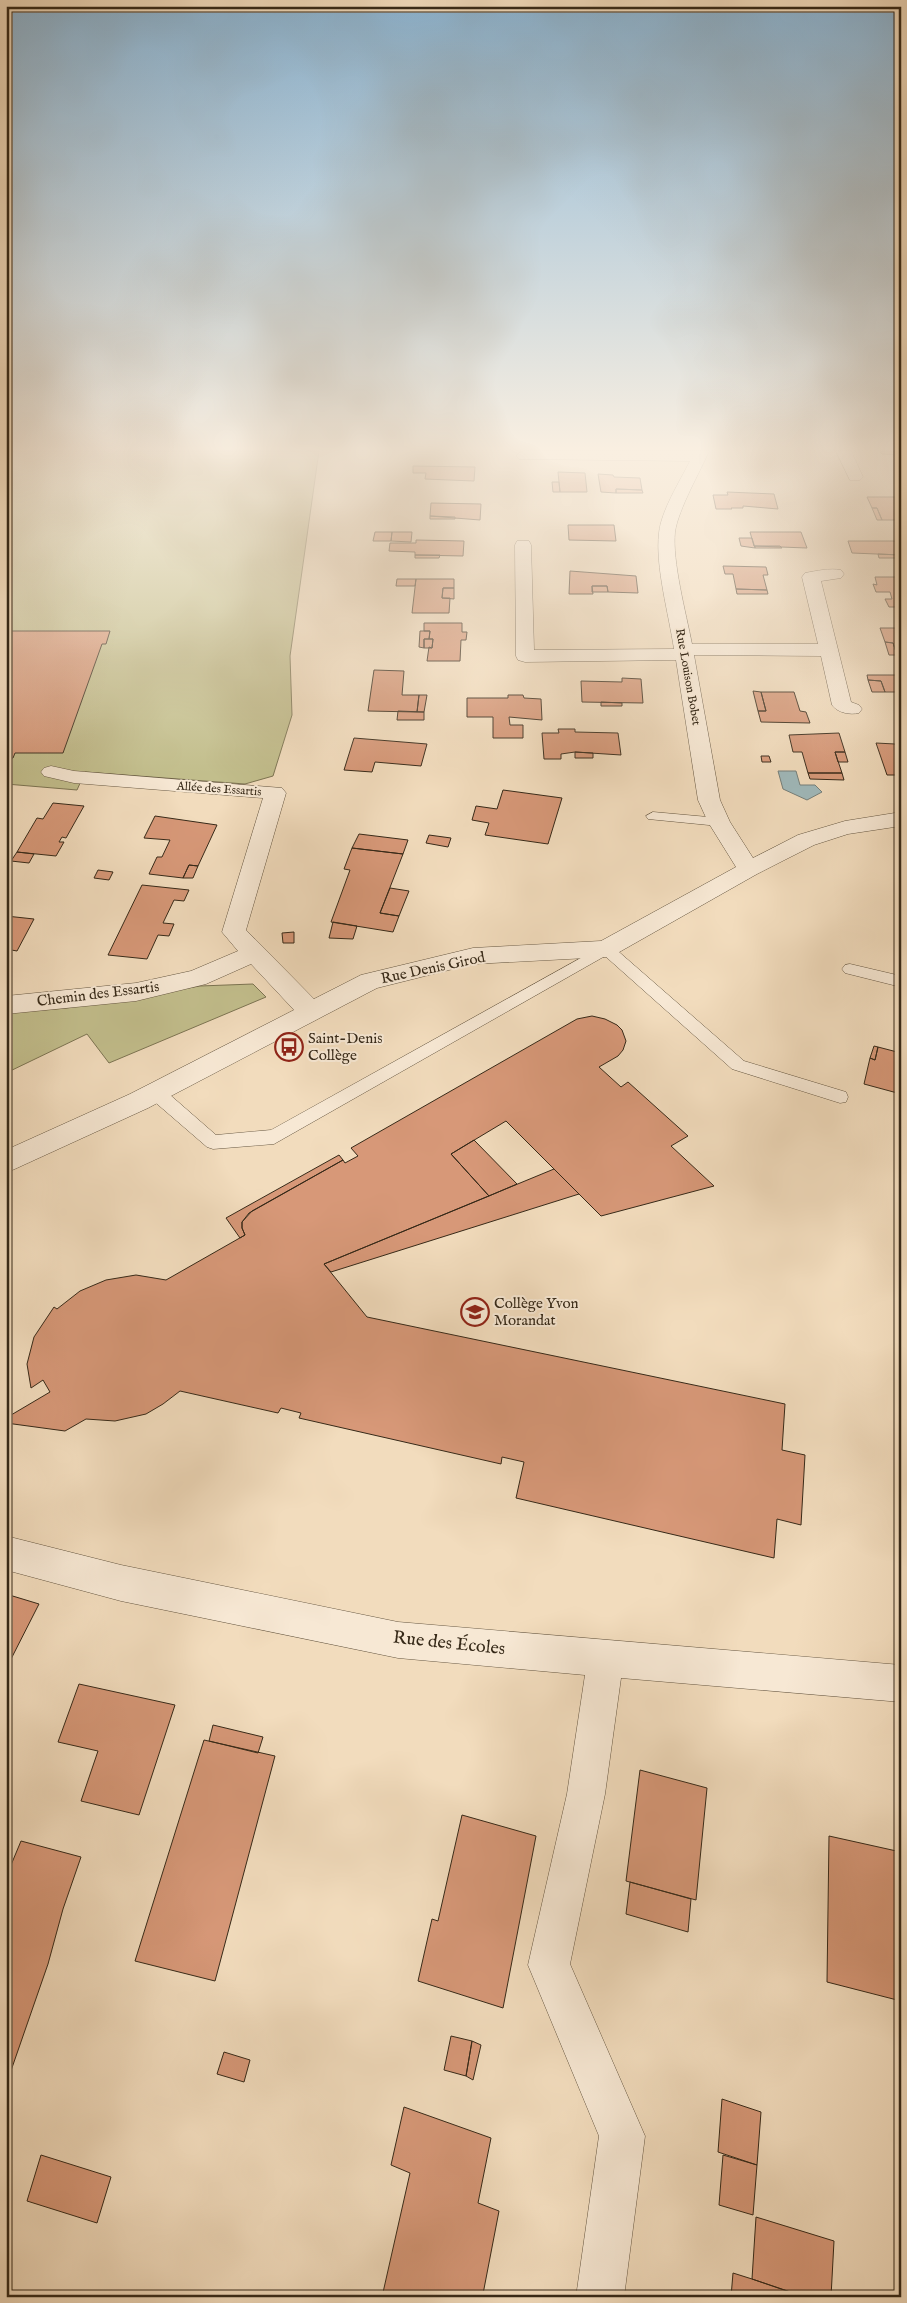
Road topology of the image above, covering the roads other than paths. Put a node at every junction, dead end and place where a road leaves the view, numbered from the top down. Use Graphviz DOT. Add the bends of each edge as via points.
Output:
graph roads {
  1 [pos="523,558"];
  2 [pos="668,558"];
  3 [pos="834,574"];
  4 [pos="829,650"];
  5 [pos="684,651"];
  6 [pos="852,710"];
  7 [pos="51,772"];
  8 [pos="653,816"];
  9 [pos="901,819"];
  10 [pos="719,822"];
  11 [pos="749,869"];
  12 [pos="606,949"];
  13 [pos="253,954"];
  14 [pos="850,969"];
  15 [pos="901,982"];
  16 [pos="6,1005"];
  17 [pos="311,1012"];
  18 [pos="155,1092"];
  19 [pos="840,1097"];
  20 [pos="6,1162"];
  21 [pos="6,1552"];
  22 [pos="606,1660"];
  23 [pos="901,1684"];
  24 [pos="600,2297"];
  1 -- 5 [label="street" via="525,656"];
  2 -- 5 [label="street, Rue Louison Bobet"];
  3 -- 4 [label="street" via="811,577"];
  4 -- 5 [label="street"];
  4 -- 6 [label="street" via="842,705"];
  5 -- 10 [label="street, Rue Louison Bobet" via="709,797"];
  7 -- 13 [label="street, Allée des Essartis" via="74,777 274,794 234,932"];
  8 -- 10 [label="lane"];
  9 -- 11 [label="street, Rue Denis Girod" via="845,828 806,840"];
  10 -- 11 [label="street, Rue Louison Bobet"];
  11 -- 12 [label="street, Rue Denis Girod"];
  12 -- 17 [label="street, Rue Denis Girod" via="473,956 370,981"];
  12 -- 18 [label="lane" via="274,1137 213,1142"];
  12 -- 19 [label="lane" via="738,1065"];
  13 -- 16 [label="street, Chemin des Essartis" via="198,978 136,992"];
  13 -- 17 [label="street"];
  14 -- 15 [label="lane"];
  17 -- 18 [label="street, Rue Denis Girod"];
  18 -- 20 [label="street, Rue Denis Girod"];
  21 -- 22 [label="street, Rue des Écoles" via="121,1583 398,1640"];
  22 -- 23 [label="street, Rue des Écoles"];
  22 -- 24 [label="street" via="586,1794 549,1965 622,2136"];
}
